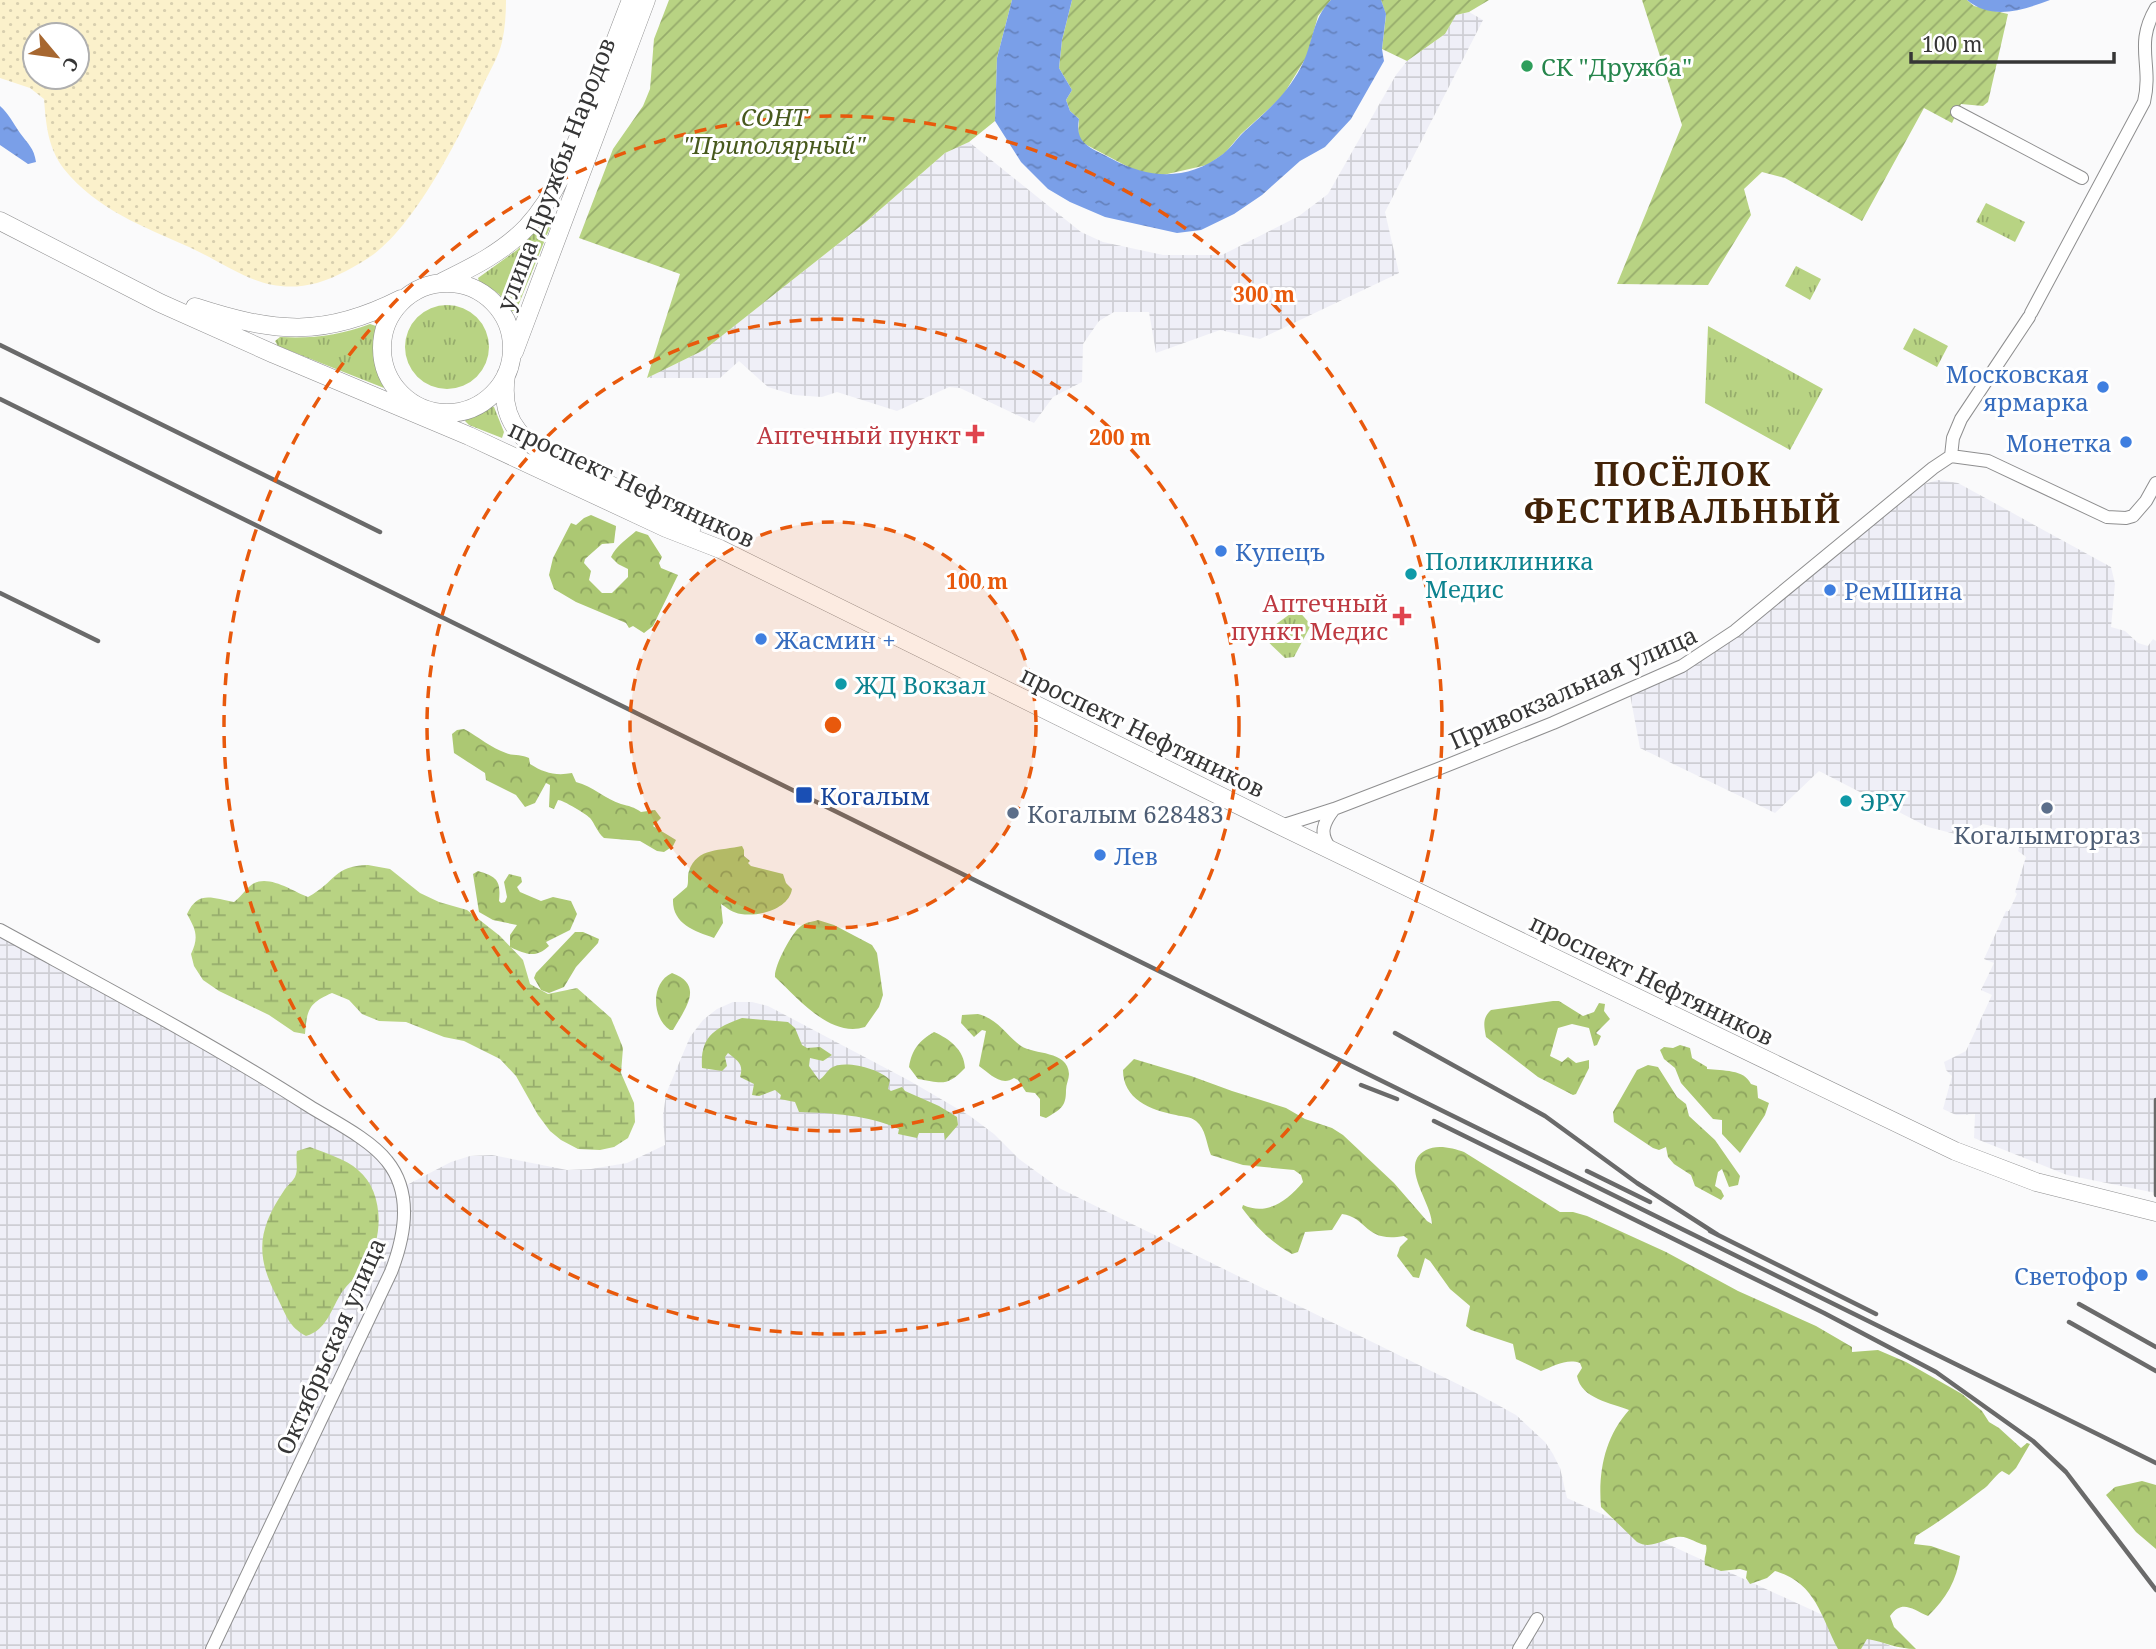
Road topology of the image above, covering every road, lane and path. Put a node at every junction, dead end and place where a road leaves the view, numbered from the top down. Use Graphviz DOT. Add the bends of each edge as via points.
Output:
graph roads {
  1 [pos="631,0"];
  2 [pos="646,0"];
  3 [pos="2156,8"];
  4 [pos="1957,113"];
  5 [pos="2099,187"];
  6 [pos="0,221"];
  7 [pos="103,275"];
  8 [pos="439,283"];
  9 [pos="408,296"];
  10 [pos="508,369"];
  11 [pos="368,394"];
  12 [pos="422,408"];
  13 [pos="469,436"];
  14 [pos="1951,456"];
  15 [pos="2156,483"];
  16 [pos="720,550"];
  17 [pos="1334,809"];
  18 [pos="1281,826"];
  19 [pos="1332,850"];
  20 [pos="0,930"];
  21 [pos="2156,1212"];
  22 [pos="1537,1619"];
  23 [pos="212,1649"];
  24 [pos="1519,1649"];
  1 -- 8 [label="main road, улица Дружбы Народов" via="573,153 540,210 506,245"];
  2 -- 10 [label="main road, улица Дружбы Народов"];
  3 -- 5 [label="street" via="2144,34 2148,82 2144,102"];
  4 -- 5 [label="street"];
  5 -- 14 [label="street" via="2030,315 1961,419"];
  6 -- 7 [label="main road, проспект Нефтяников"];
  7 -- 9 [label="main road" via="236,320 279,328 342,323"];
  7 -- 11 [label="main road, проспект Нефтяников"];
  8 -- 9 [label="main road"];
  8 -- 10 [label="main road" via="472,288 498,309 511,340"];
  9 -- 12 [label="main road" via="387,322 382,356 395,387"];
  10 -- 12 [label="main road" via="492,394 471,408 447,412"];
  10 -- 16 [label="main road" via="504,388 509,415 526,439 664,512"];
  11 -- 12 [label="main road"];
  11 -- 13 [label="main road, проспект Нефтяников"];
  12 -- 13 [label="main road"];
  13 -- 16 [label="main road, проспект Нефтяников"];
  14 -- 15 [label="street" via="1988,461 2114,518 2133,516"];
  14 -- 17 [label="street, Привокзальная улица" via="1735,631 1682,666 1540,729"];
  16 -- 18 [label="main road, проспект Нефтяников"];
  17 -- 18 [label="street, Привокзальная улица"];
  17 -- 19 [label="street" via="1322,833"];
  18 -- 19 [label="main road, проспект Нефтяников"];
  19 -- 21 [label="main road, проспект Нефтяников" via="1955,1151 2036,1182"];
  20 -- 23 [label="street, Октябрьская улица" via="221,1051 327,1117 377,1150 401,1188 403,1231 395,1262"];
  22 -- 24 [label="street"];
}
